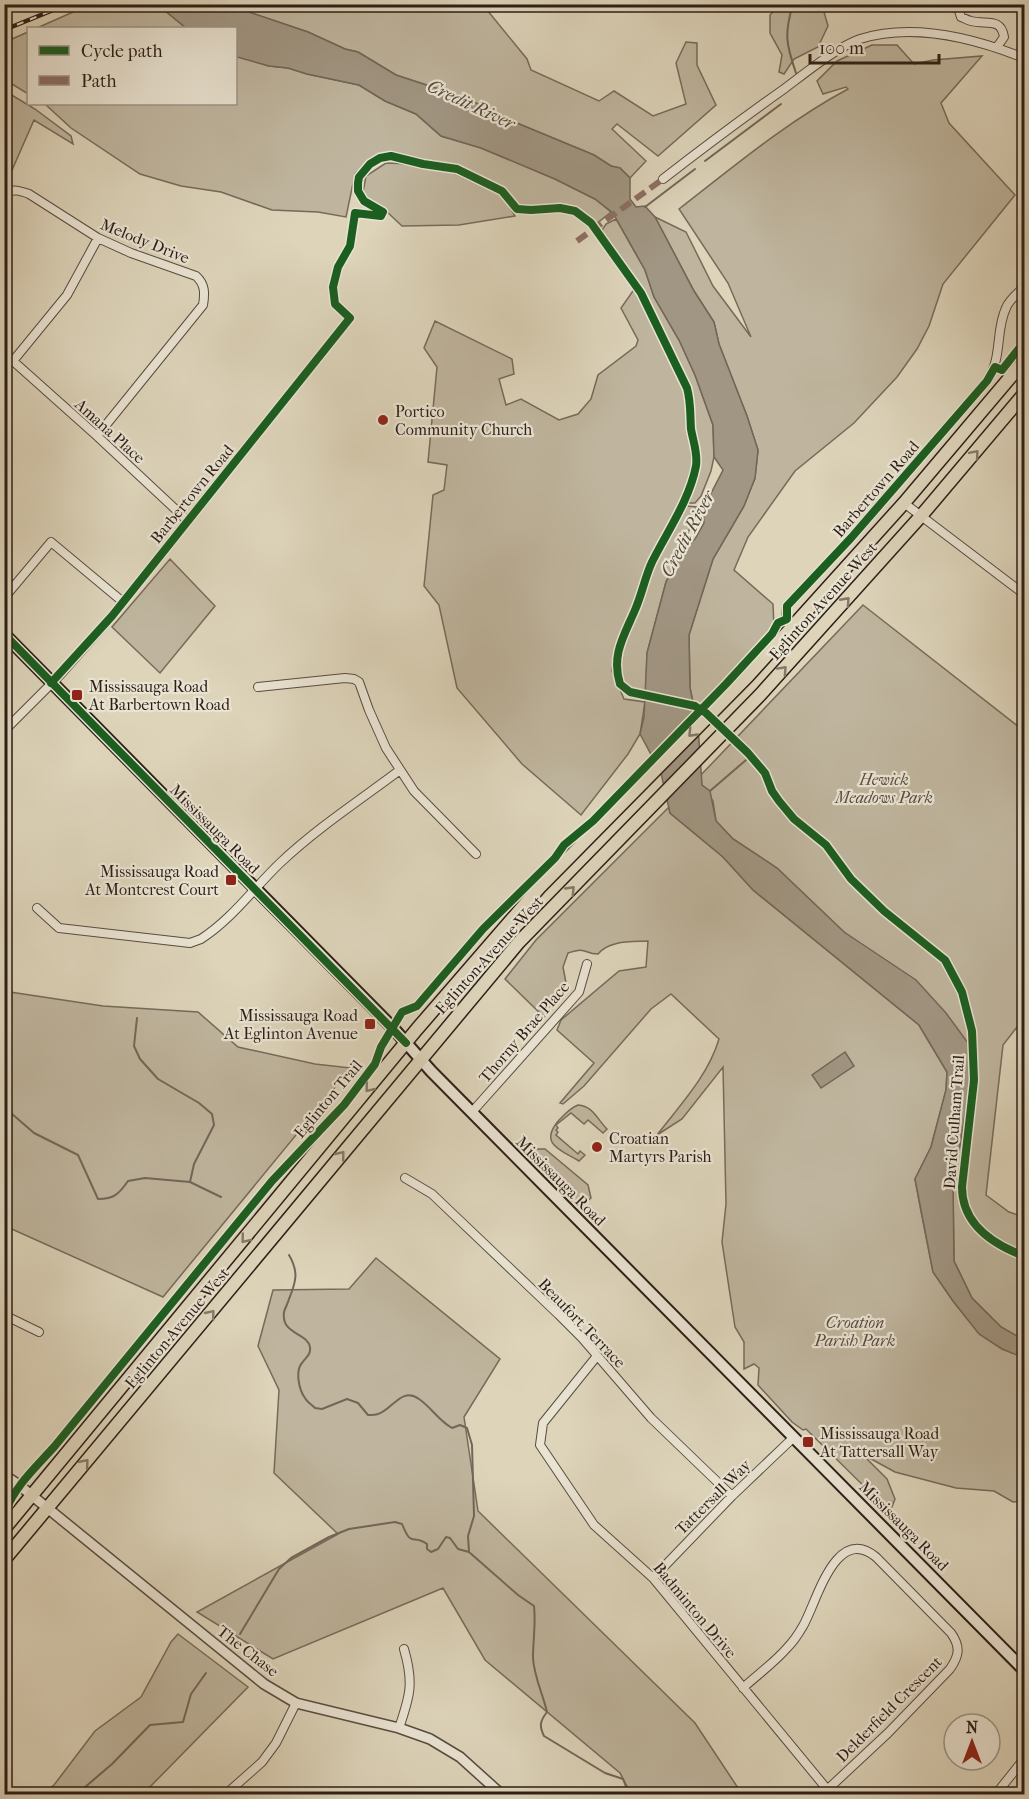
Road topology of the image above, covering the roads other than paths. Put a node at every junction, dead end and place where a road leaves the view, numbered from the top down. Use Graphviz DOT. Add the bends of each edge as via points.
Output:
graph roads {
  1 [pos="957,4"];
  2 [pos="997,47"];
  3 [pos="1024,58"];
  4 [pos="663,179"];
  5 [pos="4,194"];
  6 [pos="98,238"];
  7 [pos="1024,288"];
  8 [pos="350,318"];
  9 [pos="1024,361"];
  10 [pos="1024,394"];
  11 [pos="97,436"];
  12 [pos="904,503"];
  13 [pos="921,516"];
  14 [pos="188,521"];
  15 [pos="1024,594"];
  16 [pos="4,598"];
  17 [pos="123,602"];
  18 [pos="790,630"];
  19 [pos="4,634"];
  20 [pos="51,683"];
  21 [pos="258,687"];
  22 [pos="4,731"];
  23 [pos="400,770"];
  24 [pos="476,854"];
  25 [pos="256,890"];
  26 [pos="37,908"];
  27 [pos="587,964"];
  28 [pos="406,1043"];
  29 [pos="420,1059"];
  30 [pos="472,1112"];
  31 [pos="405,1178"];
  32 [pos="4,1315"];
  33 [pos="39,1332"];
  34 [pos="597,1356"];
  35 [pos="794,1437"];
  36 [pos="4,1475"];
  37 [pos="32,1495"];
  38 [pos="732,1496"];
  39 [pos="47,1508"];
  40 [pos="4,1529"];
  41 [pos="4,1560"];
  42 [pos="652,1578"];
  43 [pos="404,1649"];
  44 [pos="1024,1670"];
  45 [pos="742,1688"];
  46 [pos="296,1703"];
  47 [pos="399,1728"];
  48 [pos="1024,1759"];
  49 [pos="829,1792"];
  50 [pos="226,1794"];
  51 [pos="501,1794"];
  52 [pos="996,1794"];
  1 -- 2 [label="street" via="961,17 1000,25 1004,37"];
  2 -- 3 [label="street"];
  2 -- 4 [label="street" via="938,34 899,32 859,40 819,62"];
  5 -- 6 [label="street, Melody Drive" via="19,190 29,194"];
  6 -- 11 [label="street, Amana Place" via="67,295 13,361"];
  6 -- 11 [label="street, Melody Drive" via="196,276 204,288 203,305"];
  7 -- 18 [label="street, Barbertown Road" via="1005,308 997,360 987,381 852,538 787,606"];
  8 -- 14 [label="street, Barbertown Road"];
  9 -- 12 [label="main road, Eglinton Avenue West"];
  13 -- 10 [label="main road, Eglinton Avenue West, one-way"];
  11 -- 14 [label="street, Amana Place"];
  12 -- 13 [label="street"];
  12 -- 18 [label="main road, Eglinton Avenue West"];
  13 -- 15 [label="street"];
  29 -- 13 [label="main road, Eglinton Avenue West, one-way" via="519,942 760,695"];
  14 -- 17 [label="street, Barbertown Road"];
  16 -- 17 [label="street" via="51,542"];
  17 -- 20 [label="street, Barbertown Road"];
  18 -- 28 [label="main road, Eglinton Avenue West, one-way" via="539,888"];
  19 -- 20 [label="main road, Mississauga Road"];
  20 -- 22 [label="street, Barbertown Road"];
  20 -- 25 [label="main road, Mississauga Road"];
  21 -- 23 [label="street" via="354,679 359,682 386,748"];
  23 -- 24 [label="street" via="414,791"];
  23 -- 25 [label="street" via="319,829"];
  25 -- 26 [label="street" via="208,934 190,943 58,928"];
  25 -- 28 [label="main road, Mississauga Road"];
  27 -- 30 [label="street, Thorny Brae Place" via="579,992"];
  28 -- 29 [label="main road, Mississauga Road"];
  28 -- 37 [label="main road, Eglinton Avenue West, one-way"];
  29 -- 30 [label="main road, Mississauga Road"];
  39 -- 29 [label="main road, Eglinton Avenue West, one-way"];
  30 -- 35 [label="main road, Mississauga Road"];
  31 -- 34 [label="street, Beaufort Terrace" via="432,1194"];
  32 -- 33 [label="street"];
  34 -- 38 [label="street, Beaufort Terrace" via="651,1418"];
  34 -- 42 [label="street, Badminton Drive" via="543,1423 540,1445 594,1525"];
  35 -- 38 [label="street, Tattersall Way"];
  35 -- 44 [label="main road, Mississauga Road"];
  36 -- 37 [label="street, The Chase"];
  37 -- 39 [label="street, The Chase"];
  37 -- 40 [label="main road, Eglinton Avenue West"];
  38 -- 42 [label="street, Tattersall Way"];
  39 -- 41 [label="main road, Eglinton Avenue West"];
  39 -- 46 [label="street, The Chase" via="244,1670"];
  42 -- 45 [label="street, Badminton Drive"];
  43 -- 47 [label="street" via="411,1670 410,1696"];
  45 -- 49 [label="street, Badminton Drive"];
  45 -- 49 [label="street, Delderfield Crescent" via="788,1648 804,1625 821,1583 832,1566 852,1549 868,1551 876,1557 951,1633 959,1650 950,1670"];
  46 -- 47 [label="street, The Chase"];
  46 -- 50 [label="street" via="262,1762"];
  47 -- 51 [label="street, The Chase" via="430,1739 460,1757"];
  48 -- 52 [label="street"];
}
